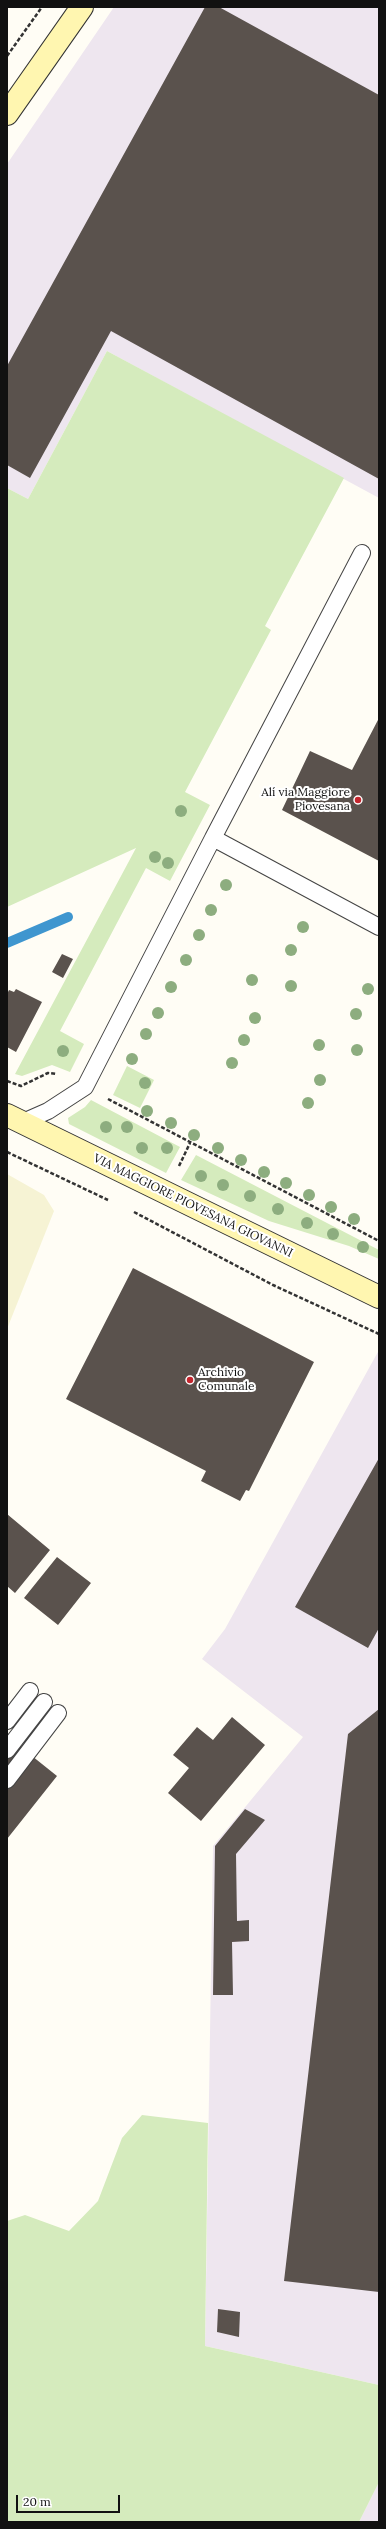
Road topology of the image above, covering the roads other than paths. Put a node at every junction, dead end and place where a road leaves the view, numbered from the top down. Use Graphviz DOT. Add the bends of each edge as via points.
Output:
graph roads {
  1 [pos="82,7"];
  2 [pos="7,114"];
  3 [pos="362,553"];
  4 [pos="213,838"];
  5 [pos="379,927"];
  6 [pos="15,1119"];
  7 [pos="379,1297"];
  8 [pos="30,1691"];
  9 [pos="44,1702"];
  10 [pos="58,1714"];
  11 [pos="7,1721"];
  12 [pos="7,1750"];
  13 [pos="7,1780"];
  1 -- 2 [label="street"];
  3 -- 4 [label="lane"];
  4 -- 5 [label="lane"];
  4 -- 6 [label="lane" via="85,1087 61,1104"];
  6 -- 7 [label="street, VIA MAGGIORE PIOVESANA GIOVANNI"];
  8 -- 11 [label="lane"];
  9 -- 12 [label="lane"];
  10 -- 13 [label="lane"];
}
